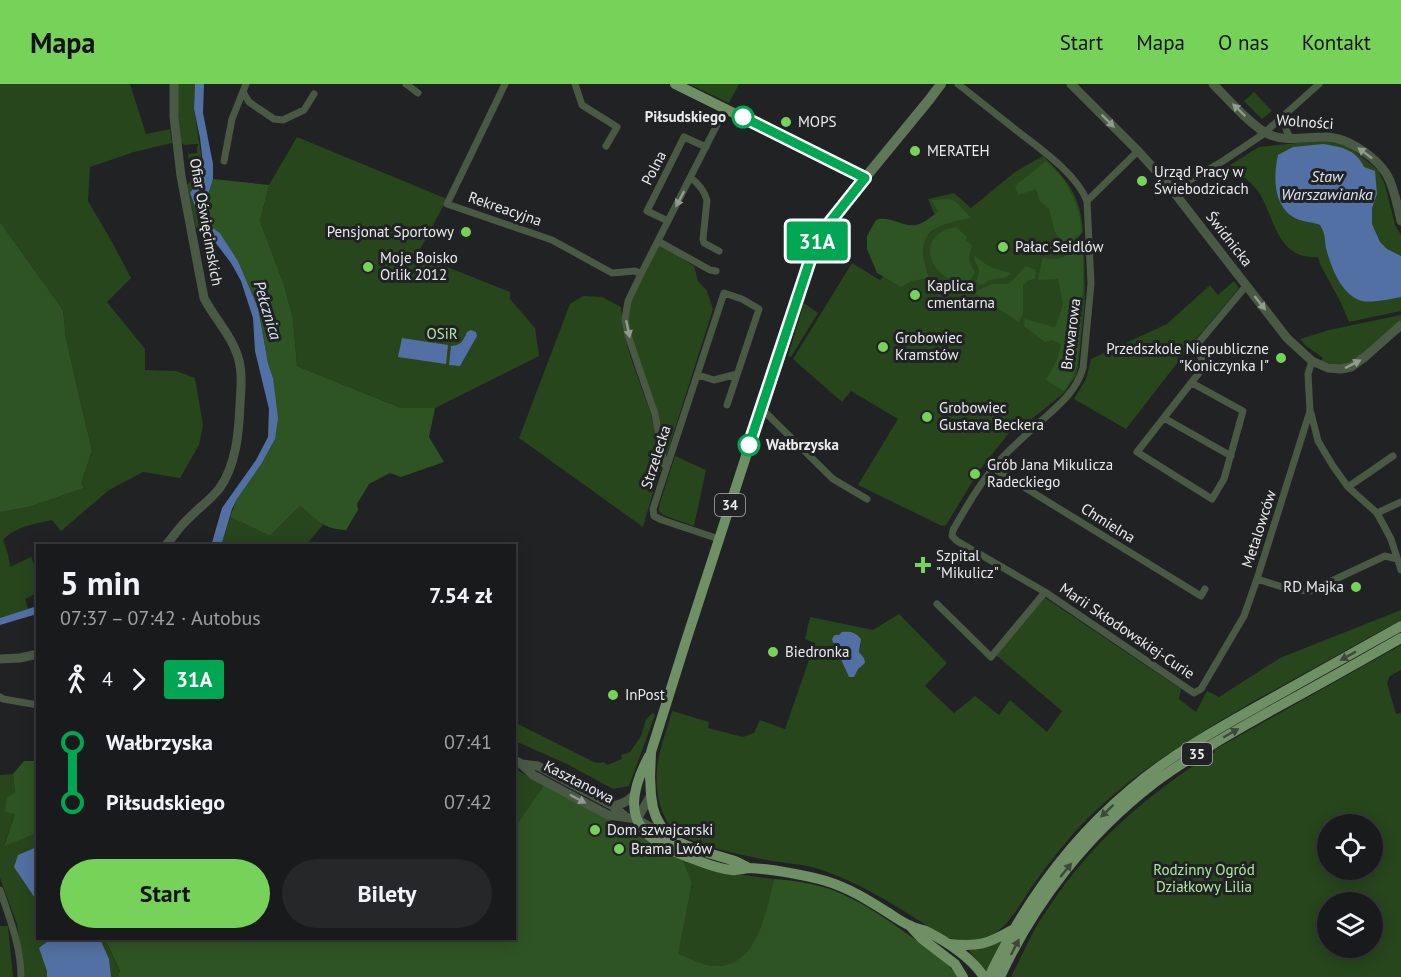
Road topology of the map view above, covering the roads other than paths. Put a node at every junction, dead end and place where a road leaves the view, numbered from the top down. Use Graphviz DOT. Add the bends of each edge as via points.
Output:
graph roads {
  1 [pos="174,84"];
  2 [pos="246,84"];
  3 [pos="406,84"];
  4 [pos="505,84"];
  5 [pos="575,84"];
  6 [pos="675,84"];
  7 [pos="941,84"];
  8 [pos="958,84"];
  9 [pos="1071,84"];
  10 [pos="1213,84"];
  11 [pos="1319,84"];
  12 [pos="243,92"];
  13 [pos="418,93"];
  14 [pos="314,94"];
  15 [pos="725,109"];
  16 [pos="1288,111"];
  17 [pos="1265,132"];
  18 [pos="1292,138"];
  19 [pos="606,146"];
  20 [pos="706,147"];
  21 [pos="1138,151"];
  22 [pos="224,161"];
  23 [pos="691,178"];
  24 [pos="865,178"];
  25 [pos="1397,189"];
  26 [pos="1173,190"];
  27 [pos="1087,201"];
  28 [pos="668,221"];
  29 [pos="1401,221"];
  30 [pos="658,241"];
  31 [pos="719,251"];
  32 [pos="716,271"];
  33 [pos="641,274"];
  34 [pos="1246,286"];
  35 [pos="1401,325"];
  36 [pos="1312,361"];
  37 [pos="737,374"];
  38 [pos="698,375"];
  39 [pos="1192,382"];
  40 [pos="727,405"];
  41 [pos="761,411"];
  42 [pos="1310,411"];
  43 [pos="1164,418"];
  44 [pos="1309,443"];
  45 [pos="1231,456"];
  46 [pos="1393,456"];
  47 [pos="666,467"];
  48 [pos="993,468"];
  49 [pos="1348,488"];
  50 [pos="867,500"];
  51 [pos="1401,502"];
  52 [pos="1377,513"];
  53 [pos="953,530"];
  54 [pos="719,539"];
  55 [pos="167,544"];
  56 [pos="1393,544"];
  57 [pos="1385,556"];
  58 [pos="1397,559"];
  59 [pos="1401,570"];
  60 [pos="1257,579"];
  61 [pos="1205,589"];
  62 [pos="1045,592"];
  63 [pos="937,604"];
  64 [pos="1400,631"];
  65 [pos="36,654"];
  66 [pos="0,659"];
  67 [pos="1194,693"];
  68 [pos="0,697"];
  69 [pos="36,705"];
  70 [pos="651,752"];
  71 [pos="517,762"];
  72 [pos="634,795"];
  73 [pos="651,795"];
  74 [pos="613,806"];
  75 [pos="633,819"];
  76 [pos="668,837"];
  77 [pos="749,868"];
  78 [pos="0,890"];
  79 [pos="911,927"];
  80 [pos="1012,930"];
  81 [pos="950,944"];
  82 [pos="955,964"];
  83 [pos="21,977"];
  84 [pos="963,977"];
  85 [pos="974,977"];
  86 [pos="986,977"];
  87 [pos="1000,977"];
  1 -- 55 [label="street, Ofiar Oświęcimskich" via="181,176 204,298 230,338 241,371 239,427 224,482"];
  2 -- 12 [label="street"];
  3 -- 13 [label="street"];
  4 -- 33 [label="street, Rekreacyjna" via="447,204 552,240 612,273"];
  5 -- 19 [label="street" via="582,105 616,127"];
  6 -- 15 [label="main road"];
  7 -- 24 [label="main road"];
  8 -- 27 [label="street" via="1067,173"];
  9 -- 21 [label="street, Świdnicka, one-way"];
  17 -- 10 [label="street, Wolności, one-way"];
  11 -- 16 [label="street"];
  12 -- 14 [label="street" via="249,102 274,119 283,120 304,110"];
  12 -- 22 [label="street" via="232,118"];
  15 -- 20 [label="street"];
  15 -- 24 [label="main road"];
  16 -- 17 [label="street"];
  16 -- 18 [label="street" via="1285,125"];
  17 -- 18 [label="street, Wolności"];
  17 -- 26 [label="street"];
  25 -- 18 [label="street, Wolności, one-way" via="1381,165 1349,141"];
  20 -- 23 [label="street"];
  20 -- 28 [label="street, Polna" via="684,137 647,211"];
  21 -- 26 [label="street, Świdnicka"];
  21 -- 27 [label="street"];
  23 -- 28 [label="street, one-way"];
  23 -- 31 [label="street" via="707,200 704,243"];
  24 -- 41 [label="main road, 34" via="816,242"];
  25 -- 29 [label="street, Wolności"];
  26 -- 34 [label="street, Świdnicka"];
  27 -- 48 [label="street, Browarowa" via="1090,284 1081,377 1068,397"];
  28 -- 30 [label="street"];
  30 -- 32 [label="street"];
  30 -- 33 [label="street"];
  33 -- 47 [label="street, one-way" via="628,301 625,319 655,414"];
  34 -- 36 [label="street, Świdnicka, one-way" via="1287,338"];
  34 -- 39 [label="street" via="1200,341 1203,365"];
  36 -- 35 [label="street, one-way" via="1328,368 1351,367"];
  36 -- 42 [label="street, Metalowców" via="1308,374"];
  37 -- 38 [label="street" via="714,380"];
  37 -- 38 [label="street, Strzelecka" via="759,309 724,293"];
  37 -- 40 [label="street, Strzelecka"];
  38 -- 47 [label="street, Strzelecka"];
  39 -- 43 [label="street"];
  39 -- 45 [label="street" via="1243,411"];
  41 -- 50 [label="street" via="833,479"];
  41 -- 54 [label="main road, 34"];
  42 -- 44 [label="street, Metalowców"];
  42 -- 44 [label="street"];
  43 -- 45 [label="street"];
  43 -- 45 [label="street" via="1137,452 1212,499"];
  44 -- 49 [label="street"];
  44 -- 60 [label="street, Metalowców"];
  46 -- 49 [label="street"];
  47 -- 54 [label="street, Strzelecka" via="654,516"];
  48 -- 53 [label="street, Browarowa"];
  48 -- 61 [label="street, Chmielna" via="1201,596"];
  49 -- 52 [label="street"];
  51 -- 52 [label="street"];
  52 -- 56 [label="street"];
  53 -- 62 [label="street, Marii Skłodowskiej-Curie" via="957,541"];
  54 -- 70 [label="main road, 34"];
  56 -- 57 [label="street"];
  56 -- 58 [label="street"];
  57 -- 58 [label="street"];
  57 -- 60 [label="street" via="1310,591"];
  58 -- 59 [label="street"];
  60 -- 67 [label="street, Metalowców" via="1244,616 1201,689"];
  62 -- 63 [label="street, Marii Skłodowskiej-Curie" via="991,657"];
  62 -- 67 [label="street, Marii Skłodowskiej-Curie"];
  64 -- 80 [label="main road, 35, one-way" via="1203,738 1142,780 1071,849"];
  87 -- 64 [label="main road, 35, one-way" via="1026,927 1060,878 1140,795 1186,760"];
  65 -- 66 [label="street"];
  68 -- 69 [label="street"];
  70 -- 72 [label="main road, 34" via="639,774"];
  70 -- 73 [label="main road, 34"];
  71 -- 74 [label="street, Kasztanowa" via="538,766"];
  71 -- 75 [label="street, Kasztanowa, one-way" via="533,775 608,815"];
  72 -- 74 [label="street, Kasztanowa"];
  72 -- 75 [label="main road, 34"];
  73 -- 75 [label="street"];
  73 -- 76 [label="main road, 34" via="656,817"];
  74 -- 75 [label="street, Kasztanowa"];
  75 -- 76 [label="street, Kasztanowa"];
  75 -- 77 [label="main road, 34" via="647,835 682,855 733,870"];
  76 -- 77 [label="main road, 34"];
  77 -- 79 [label="main road, 34" via="810,877 843,887"];
  78 -- 83 [label="street" via="20,956"];
  79 -- 81 [label="main road, 34"];
  79 -- 82 [label="main road, 34"];
  80 -- 81 [label="main road" via="984,944"];
  80 -- 86 [label="main road, 35"];
  81 -- 86 [label="main road, 34"];
  82 -- 84 [label="main road, 34"];
  82 -- 85 [label="main road"];
}
